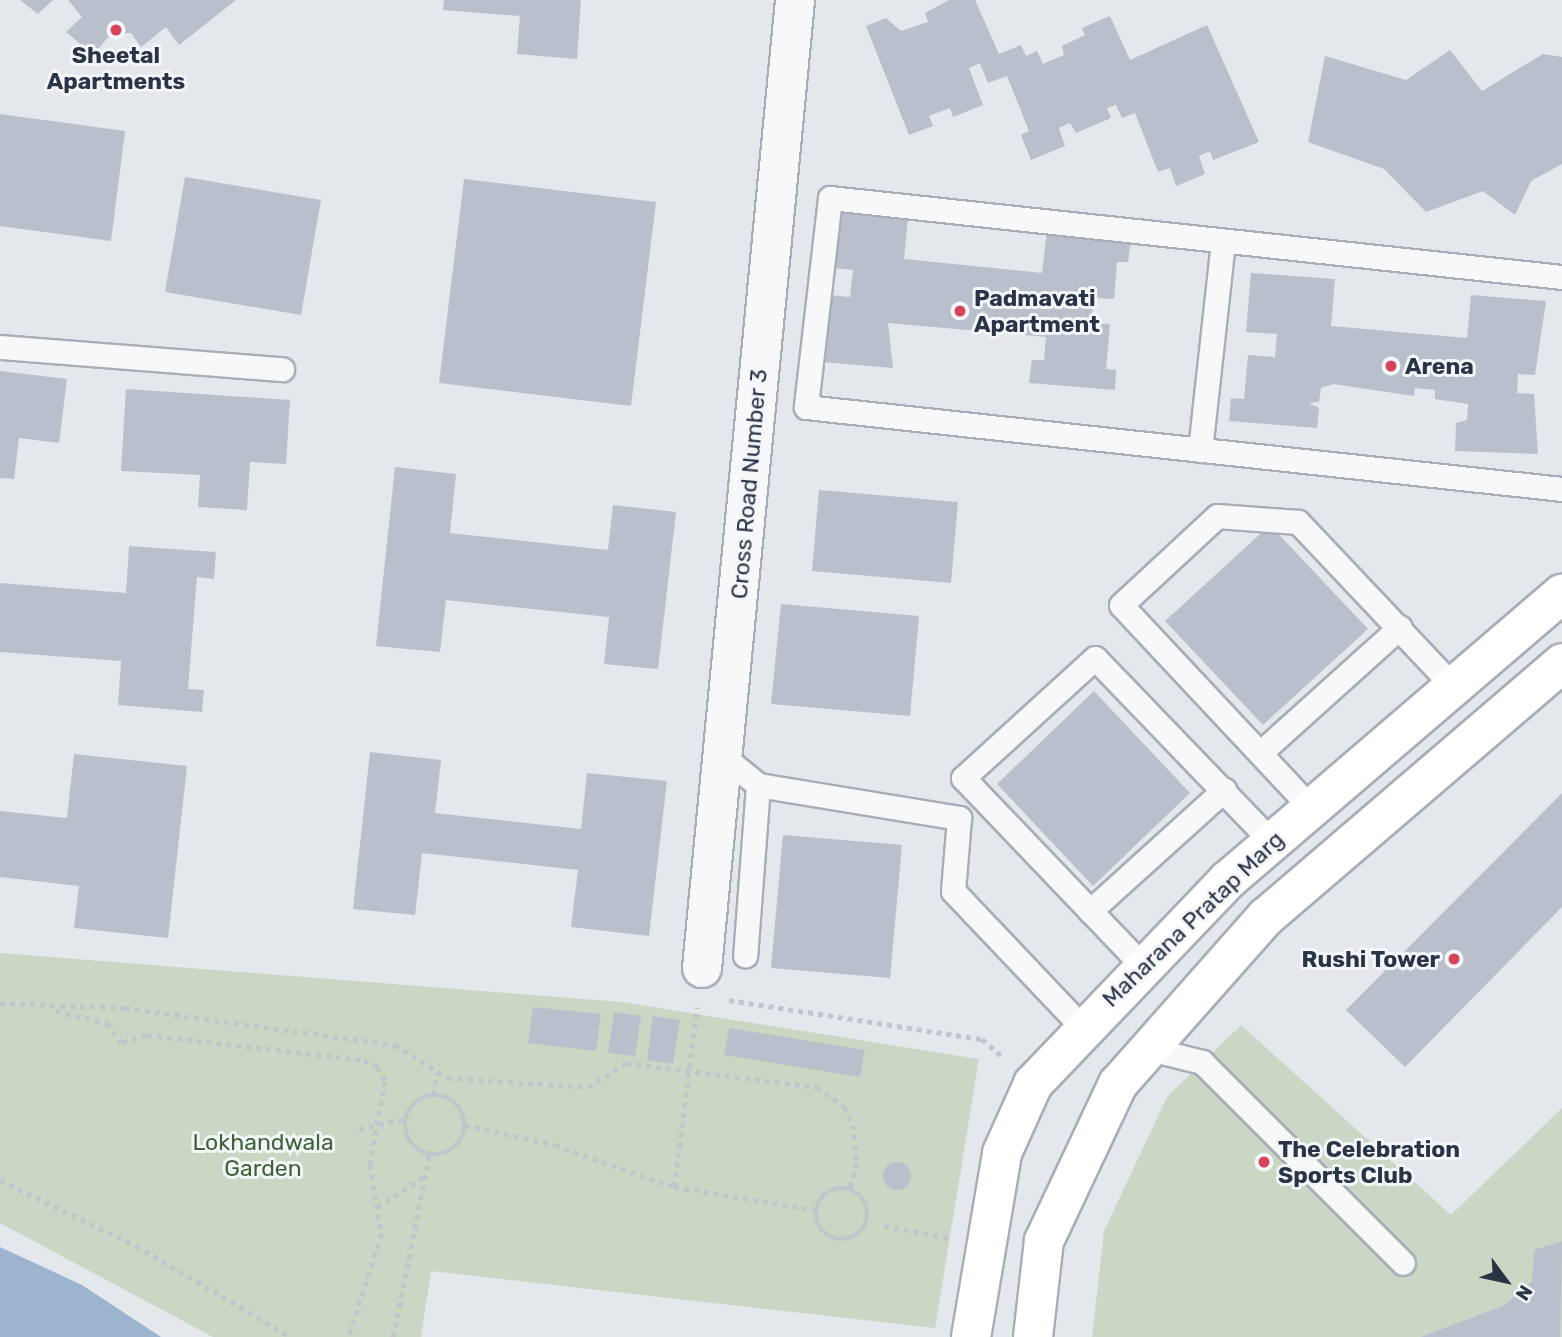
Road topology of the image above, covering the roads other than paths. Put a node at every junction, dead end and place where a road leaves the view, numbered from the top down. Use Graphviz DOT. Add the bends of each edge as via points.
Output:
graph roads {
  1 [pos="795,0"];
  2 [pos="1223,242"];
  3 [pos="1562,278"];
  4 [pos="0,347"];
  5 [pos="282,369"];
  6 [pos="1200,450"];
  7 [pos="1562,489"];
  8 [pos="1562,594"];
  9 [pos="1400,627"];
  10 [pos="1562,663"];
  11 [pos="1454,687"];
  12 [pos="1260,753"];
  13 [pos="723,755"];
  14 [pos="758,785"];
  15 [pos="1224,790"];
  16 [pos="1311,809"];
  17 [pos="1272,842"];
  18 [pos="1228,880"];
  19 [pos="1090,911"];
  20 [pos="1266,917"];
  21 [pos="745,956"];
  22 [pos="1142,965"];
  23 [pos="708,983"];
  24 [pos="1082,1027"];
  25 [pos="1150,1049"];
  26 [pos="1403,1263"];
  27 [pos="971,1337"];
  28 [pos="1033,1337"];
  1 -- 13 [label="street, Cross Road Number 3"];
  2 -- 3 [label="lane"];
  2 -- 6 [label="lane"];
  2 -- 6 [label="lane" via="830,198 807,394 806,407"];
  4 -- 5 [label="lane"];
  6 -- 7 [label="lane"];
  8 -- 11 [label="main road, Maharana Pratap Marg"];
  9 -- 11 [label="lane"];
  9 -- 12 [label="lane"];
  9 -- 12 [label="lane" via="1298,522 1217,516 1121,605"];
  10 -- 20 [label="main road"];
  11 -- 16 [label="main road, Maharana Pratap Marg"];
  12 -- 16 [label="lane"];
  13 -- 14 [label="lane"];
  13 -- 23 [label="street, Cross Road Number 3"];
  14 -- 21 [label="lane"];
  14 -- 24 [label="lane" via="958,818 953,891"];
  15 -- 17 [label="lane"];
  15 -- 19 [label="lane"];
  15 -- 19 [label="lane" via="1095,658 962,778"];
  16 -- 17 [label="main road, Maharana Pratap Marg"];
  17 -- 18 [label="main road, Maharana Pratap Marg"];
  18 -- 20 [label="main road"];
  18 -- 22 [label="main road, Maharana Pratap Marg"];
  19 -- 22 [label="lane"];
  20 -- 25 [label="main road"];
  22 -- 24 [label="main road, Maharana Pratap Marg"];
  24 -- 27 [label="main road, Maharana Pratap Marg" via="1033,1084 1002,1153"];
  25 -- 26 [label="lane" via="1202,1062"];
  25 -- 28 [label="main road" via="1118,1084 1044,1241"];
}
